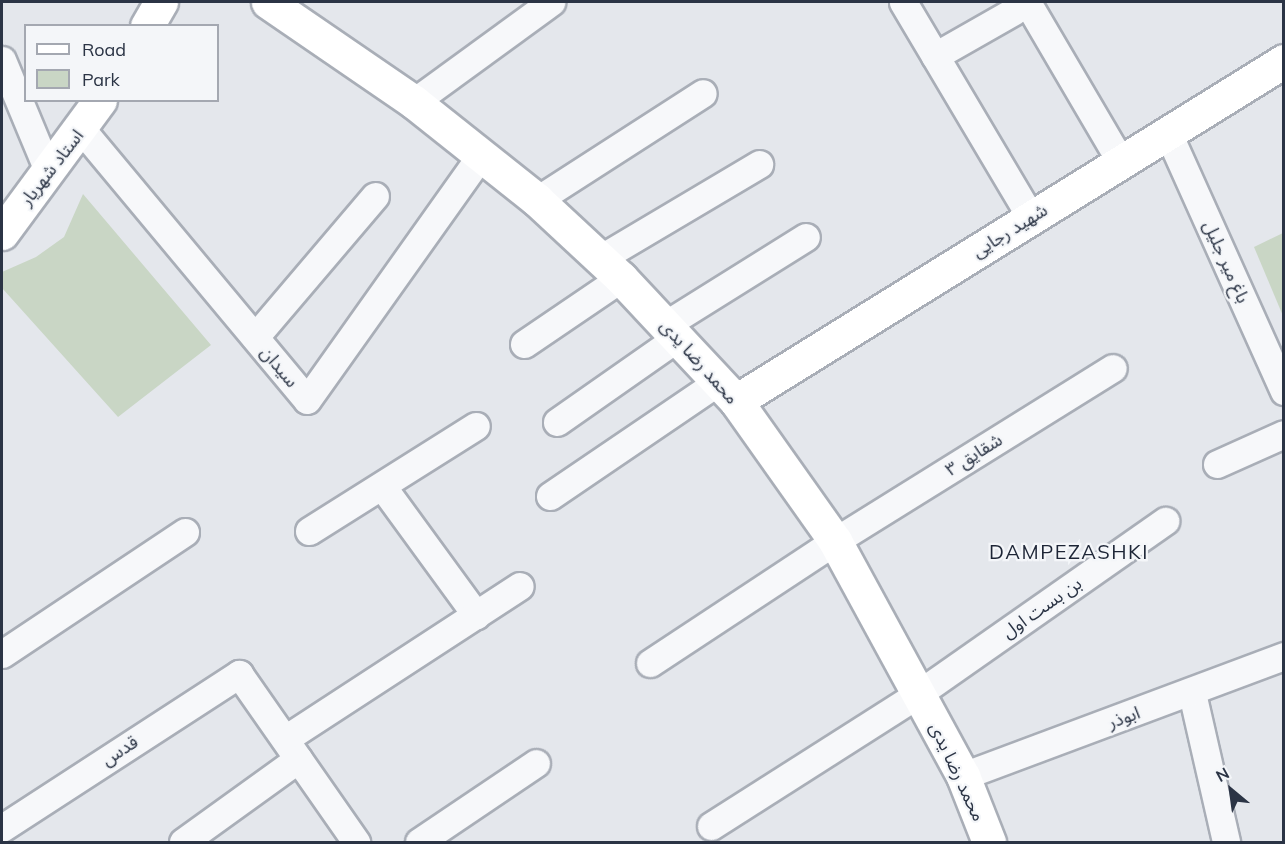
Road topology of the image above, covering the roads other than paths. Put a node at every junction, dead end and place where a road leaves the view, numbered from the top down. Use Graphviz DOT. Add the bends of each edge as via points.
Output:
graph roads {
  1 [pos="161,2"];
  2 [pos="268,2"];
  3 [pos="551,2"];
  4 [pos="903,2"];
  5 [pos="1020,6"];
  6 [pos="148,24"];
  7 [pos="935,56"];
  8 [pos="2,60"];
  9 [pos="1284,61"];
  10 [pos="703,93"];
  11 [pos="99,102"];
  12 [pos="414,102"];
  13 [pos="82,130"];
  14 [pos="1168,133"];
  15 [pos="481,155"];
  16 [pos="1121,162"];
  17 [pos="759,164"];
  18 [pos="49,173"];
  19 [pos="375,196"];
  20 [pos="537,200"];
  21 [pos="1031,218"];
  22 [pos="2,233"];
  23 [pos="806,237"];
  24 [pos="611,268"];
  25 [pos="671,331"];
  26 [pos="255,337"];
  27 [pos="524,344"];
  28 [pos="1113,368"];
  29 [pos="1284,391"];
  30 [pos="727,392"];
  31 [pos="557,422"];
  32 [pos="476,426"];
  33 [pos="1284,434"];
  34 [pos="1217,464"];
  35 [pos="381,486"];
  36 [pos="550,496"];
  37 [pos="1165,521"];
  38 [pos="309,531"];
  39 [pos="185,532"];
  40 [pos="835,541"];
  41 [pos="520,586"];
  42 [pos="476,615"];
  43 [pos="2,654"];
  44 [pos="1284,656"];
  45 [pos="650,663"];
  46 [pos="1192,693"];
  47 [pos="918,694"];
  48 [pos="291,749"];
  49 [pos="536,763"];
  50 [pos="963,776"];
  51 [pos="711,826"];
  52 [pos="2,828"];
  53 [pos="183,843"];
  54 [pos="356,843"];
  55 [pos="419,843"];
  56 [pos="989,843"];
  57 [pos="1226,843"];
  1 -- 6 [label="main road"];
  2 -- 12 [label="main road, محمد رضا یدی"];
  3 -- 12 [label="street"];
  4 -- 7 [label="street"];
  5 -- 7 [label="street"];
  5 -- 16 [label="street"];
  7 -- 21 [label="street"];
  8 -- 18 [label="street"];
  9 -- 14 [label="main road, شهید رجایی"];
  10 -- 20 [label="street"];
  11 -- 13 [label="main road, استاد شهریار"];
  12 -- 15 [label="main road, محمد رضا یدی"];
  13 -- 18 [label="main road, استاد شهریار"];
  13 -- 26 [label="street, سیدان"];
  14 -- 16 [label="main road, شهید رجایی"];
  14 -- 29 [label="street, باغ میر جلیل"];
  15 -- 20 [label="main road, محمد رضا یدی"];
  15 -- 26 [label="street, سیدان" via="307,400"];
  16 -- 21 [label="main road, شهید رجایی"];
  17 -- 24 [label="street"];
  18 -- 22 [label="main road, استاد شهریار"];
  19 -- 26 [label="street"];
  20 -- 24 [label="main road, محمد رضا یدی"];
  21 -- 30 [label="main road, شهید رجایی"];
  23 -- 25 [label="street"];
  24 -- 25 [label="main road, محمد رضا یدی"];
  24 -- 27 [label="street"];
  25 -- 30 [label="main road, محمد رضا یدی"];
  25 -- 31 [label="street"];
  28 -- 40 [label="street, شقایق ۳"];
  30 -- 36 [label="street"];
  30 -- 40 [label="main road, محمد رضا یدی"];
  32 -- 35 [label="street"];
  33 -- 34 [label="street"];
  35 -- 38 [label="street"];
  35 -- 42 [label="street"];
  37 -- 47 [label="street, بن بست اول"];
  39 -- 43 [label="street"];
  40 -- 45 [label="street, شقایق ۳"];
  40 -- 47 [label="main road, محمد رضا یدی"];
  41 -- 42 [label="street"];
  42 -- 48 [label="street"];
  44 -- 46 [label="street, ابوذر"];
  46 -- 50 [label="street, ابوذر"];
  46 -- 57 [label="street"];
  47 -- 50 [label="main road, محمد رضا یدی"];
  47 -- 51 [label="street, بن بست اول"];
  48 -- 52 [label="street, قدس" via="239,674"];
  48 -- 53 [label="street"];
  48 -- 54 [label="street"];
  49 -- 55 [label="street"];
  50 -- 56 [label="main road, محمد رضا یدی"];
}
